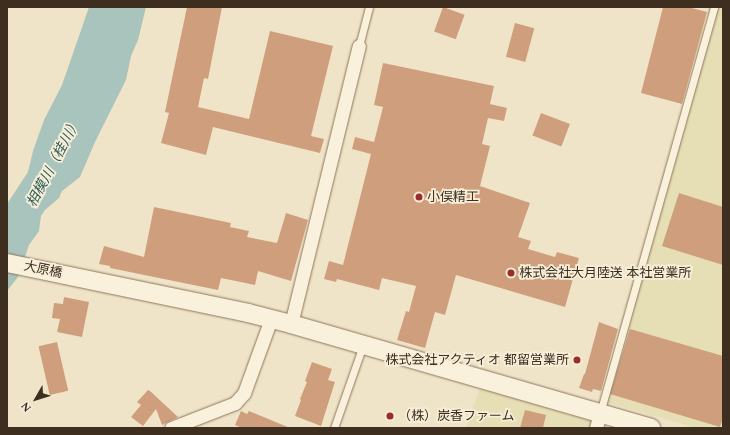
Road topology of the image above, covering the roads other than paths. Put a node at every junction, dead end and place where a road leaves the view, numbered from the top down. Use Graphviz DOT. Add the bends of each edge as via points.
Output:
graph roads {
  1 [pos="369,7"];
  2 [pos="714,7"];
  3 [pos="359,46"];
  4 [pos="7,263"];
  5 [pos="271,319"];
  6 [pos="291,324"];
  7 [pos="363,345"];
  8 [pos="598,420"];
  9 [pos="171,428"];
  10 [pos="334,428"];
  11 [pos="651,428"];
  1 -- 3 [label="lane"];
  2 -- 8 [label="lane"];
  3 -- 6 [label="street"];
  4 -- 5 [label="street, 大原橋"];
  5 -- 6 [label="street, 大原橋"];
  5 -- 9 [label="street" via="244,393 235,403"];
  6 -- 7 [label="street, 大原橋"];
  7 -- 8 [label="street, 大原橋"];
  7 -- 10 [label="lane"];
  8 -- 11 [label="street, 大原橋"];
}
